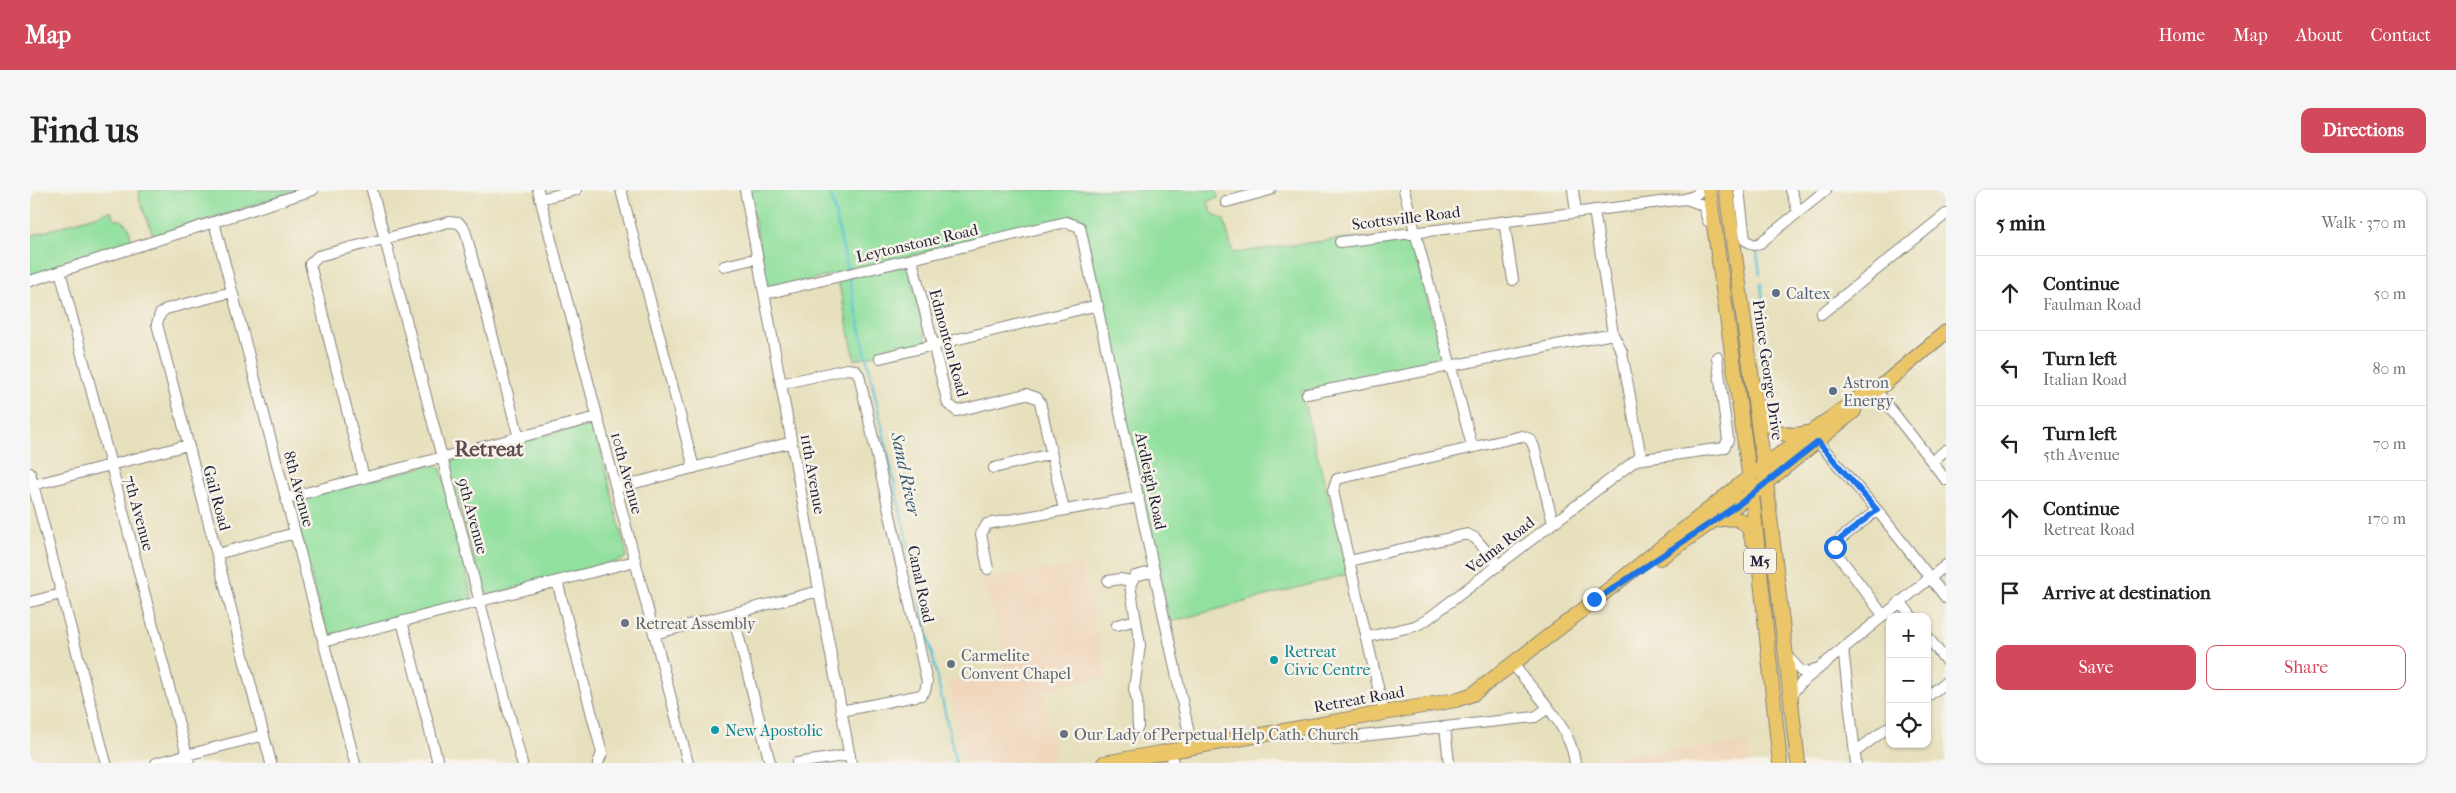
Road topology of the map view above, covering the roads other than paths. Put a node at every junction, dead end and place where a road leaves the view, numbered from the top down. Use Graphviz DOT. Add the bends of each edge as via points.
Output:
graph roads {
  1 [pos="313,190"];
  2 [pos="372,190"];
  3 [pos="576,190"];
  4 [pos="621,190"];
  5 [pos="745,190"];
  6 [pos="1270,190"];
  7 [pos="1404,190"];
  8 [pos="1573,190"];
  9 [pos="1701,190"];
  10 [pos="1709,190"];
  11 [pos="1726,190"];
  12 [pos="1739,190"];
  13 [pos="1791,190"];
  14 [pos="1826,190"];
  15 [pos="539,195"];
  16 [pos="1685,199"];
  17 [pos="1226,202"];
  18 [pos="1594,210"];
  19 [pos="1576,212"];
  20 [pos="1798,212"];
  21 [pos="1946,214"];
  22 [pos="1504,221"];
  23 [pos="214,222"];
  24 [pos="1076,224"];
  25 [pos="1414,232"];
  26 [pos="385,239"];
  27 [pos="1340,242"];
  28 [pos="1718,251"];
  29 [pos="758,258"];
  30 [pos="912,260"];
  31 [pos="724,266"];
  32 [pos="60,271"];
  33 [pos="1513,280"];
  34 [pos="30,281"];
  35 [pos="232,292"];
  36 [pos="764,294"];
  37 [pos="1098,305"];
  38 [pos="1821,314"];
  39 [pos="1946,332"];
  40 [pos="1613,334"];
  41 [pos="933,345"];
  42 [pos="1717,357"];
  43 [pos="880,358"];
  44 [pos="1452,365"];
  45 [pos="1750,370"];
  46 [pos="781,384"];
  47 [pos="1875,389"];
  48 [pos="1307,394"];
  49 [pos="597,417"];
  50 [pos="1814,436"];
  51 [pos="519,438"];
  52 [pos="792,442"];
  53 [pos="188,445"];
  54 [pos="1472,446"];
  55 [pos="1946,450"];
  56 [pos="1051,454"];
  57 [pos="442,458"];
  58 [pos="1641,458"];
  59 [pos="1932,461"];
  60 [pos="111,466"];
  61 [pos="1764,466"];
  62 [pos="694,468"];
  63 [pos="994,468"];
  64 [pos="30,474"];
  65 [pos="1750,477"];
  66 [pos="364,478"];
  67 [pos="1946,480"];
  68 [pos="1766,482"];
  69 [pos="33,485"];
  70 [pos="616,488"];
  71 [pos="1752,494"];
  72 [pos="1139,497"];
  73 [pos="286,498"];
  74 [pos="1064,510"];
  75 [pos="1877,510"];
  76 [pos="1716,520"];
  77 [pos="1553,523"];
  78 [pos="295,533"];
  79 [pos="217,554"];
  80 [pos="635,561"];
  81 [pos="1349,561"];
  82 [pos="1946,564"];
  83 [pos="1498,566"];
  84 [pos="988,569"];
  85 [pos="1155,571"];
  86 [pos="1930,578"];
  87 [pos="558,581"];
  88 [pos="1108,581"];
  89 [pos="1131,581"];
  90 [pos="820,591"];
  91 [pos="61,594"];
  92 [pos="1946,598"];
  93 [pos="480,601"];
  94 [pos="1900,601"];
  95 [pos="30,602"];
  96 [pos="1590,604"];
  97 [pos="1909,613"];
  98 [pos="733,614"];
  99 [pos="1883,615"];
  100 [pos="1136,620"];
  101 [pos="402,621"];
  102 [pos="1117,625"];
  103 [pos="1767,627"];
  104 [pos="654,634"];
  105 [pos="1368,637"];
  106 [pos="1931,641"];
  107 [pos="324,642"];
  108 [pos="1843,648"];
  109 [pos="1785,653"];
  110 [pos="1946,661"];
  111 [pos="1513,664"];
  112 [pos="1820,666"];
  113 [pos="1946,682"];
  114 [pos="1931,694"];
  115 [pos="1790,700"];
  116 [pos="1547,709"];
  117 [pos="841,710"];
  118 [pos="1384,713"];
  119 [pos="1138,727"];
  120 [pos="1445,727"];
  121 [pos="1886,730"];
  122 [pos="264,734"];
  123 [pos="1335,739"];
  124 [pos="1192,747"];
  125 [pos="1172,757"];
  126 [pos="1856,758"];
  127 [pos="188,759"];
  128 [pos="850,759"];
  129 [pos="106,763"];
  130 [pos="156,763"];
  131 [pos="271,763"];
  132 [pos="355,763"];
  133 [pos="438,763"];
  134 [pos="522,763"];
  135 [pos="598,763"];
  136 [pos="688,763"];
  137 [pos="770,763"];
  138 [pos="797,763"];
  139 [pos="1104,763"];
  140 [pos="1448,763"];
  141 [pos="1574,763"];
  142 [pos="1780,763"];
  143 [pos="1798,763"];
  1 -- 23 [label="street"];
  2 -- 26 [label="street, 9th Avenue"];
  3 -- 15 [label="street"];
  4 -- 62 [label="street"];
  5 -- 29 [label="street, 11th Avenue"];
  6 -- 17 [label="street"];
  7 -- 25 [label="street"];
  8 -- 19 [label="street"];
  9 -- 16 [label="street, Scottsville Road"];
  10 -- 28 [label="main road, Prince George Drive / M5"];
  11 -- 45 [label="main road, Prince George Drive / M5"];
  12 -- 20 [label="street" via="1745,240 1751,245 1760,243"];
  13 -- 20 [label="street"];
  14 -- 20 [label="street"];
  15 -- 49 [label="street, 10th Avenue"];
  16 -- 18 [label="street, Scottsville Road"];
  16 -- 28 [label="street" via="1700,203 1705,208"];
  18 -- 19 [label="street, Scottsville Road"];
  18 -- 40 [label="street"];
  19 -- 22 [label="street, Scottsville Road"];
  21 -- 38 [label="street"];
  22 -- 25 [label="street, Scottsville Road"];
  22 -- 33 [label="street"];
  23 -- 32 [label="street"];
  23 -- 35 [label="street, 8th Avenue"];
  24 -- 30 [label="street, Leytonstone Road" via="1066,222"];
  24 -- 37 [label="street, Ardleigh Road" via="1082,230"];
  25 -- 27 [label="street, Scottsville Road"];
  25 -- 44 [label="street"];
  26 -- 51 [label="street" via="452,221 464,227"];
  26 -- 57 [label="street, 9th Avenue"];
  26 -- 66 [label="street" via="318,256 309,267"];
  28 -- 65 [label="main road, Prince George Drive / M5"];
  29 -- 31 [label="street"];
  29 -- 36 [label="street, 11th Avenue"];
  30 -- 36 [label="street, Leytonstone Road"];
  30 -- 41 [label="street, Edmonton Road"];
  32 -- 34 [label="street"];
  32 -- 60 [label="street, 7th Avenue"];
  35 -- 53 [label="street, Gail Road" via="166,309 158,317 158,328"];
  35 -- 73 [label="street, 8th Avenue"];
  36 -- 46 [label="street, 11th Avenue"];
  37 -- 41 [label="street"];
  37 -- 72 [label="street, Ardleigh Road"];
  39 -- 47 [label="main road"];
  40 -- 44 [label="street"];
  40 -- 58 [label="street" via="1622,352"];
  41 -- 43 [label="street"];
  41 -- 56 [label="street, Edmonton Road" via="951,408 961,410 1026,394 1035,396 1040,402"];
  42 -- 58 [label="street, Velma Road" via="1727,445 1720,450"];
  44 -- 48 [label="street"];
  44 -- 54 [label="street"];
  45 -- 50 [label="main road" via="1764,419 1770,426 1789,436"];
  45 -- 61 [label="main road, Prince George Drive / M5"];
  46 -- 52 [label="street, 11th Avenue"];
  46 -- 117 [label="street, Canal Road" via="847,369 855,370 860,377 928,685 920,695"];
  47 -- 50 [label="main road" via="1863,395"];
  47 -- 59 [label="street"];
  49 -- 51 [label="street"];
  49 -- 70 [label="street, 10th Avenue"];
  50 -- 61 [label="main road, Retreat Road"];
  50 -- 68 [label="main road, Retreat Road"];
  50 -- 75 [label="street"];
  51 -- 57 [label="street"];
  52 -- 62 [label="street"];
  52 -- 90 [label="street, 11th Avenue"];
  53 -- 60 [label="street"];
  53 -- 79 [label="street, Gail Road"];
  54 -- 77 [label="street" via="1522,436 1530,439"];
  54 -- 81 [label="street" via="1343,477 1334,484"];
  55 -- 59 [label="street"];
  56 -- 63 [label="street"];
  56 -- 74 [label="street, Edmonton Road"];
  57 -- 66 [label="street"];
  57 -- 93 [label="street, 9th Avenue"];
  58 -- 77 [label="street, Velma Road"];
  59 -- 67 [label="street"];
  60 -- 69 [label="street"];
  60 -- 127 [label="street, 7th Avenue"];
  61 -- 65 [label="main road, Retreat Road"];
  61 -- 68 [label="main road, Prince George Drive / M5"];
  62 -- 70 [label="street"];
  64 -- 69 [label="street"];
  65 -- 71 [label="main road, Prince George Drive / M5"];
  65 -- 96 [label="main road, Retreat Road"];
  66 -- 73 [label="street"];
  68 -- 71 [label="main road, Retreat Road"];
  68 -- 109 [label="main road, Prince George Drive / M5"];
  69 -- 91 [label="street"];
  70 -- 80 [label="street, 10th Avenue"];
  71 -- 76 [label="main road, Retreat Road"];
  71 -- 103 [label="main road, Prince George Drive / M5"];
  72 -- 74 [label="street"];
  72 -- 85 [label="street, Ardleigh Road"];
  73 -- 78 [label="street, 8th Avenue"];
  74 -- 84 [label="street" via="984,526 981,534"];
  75 -- 86 [label="street"];
  75 -- 99 [label="street" via="1839,540 1835,552"];
  76 -- 96 [label="main road, Retreat Road"];
  76 -- 103 [label="main road" via="1737,518 1750,531"];
  77 -- 83 [label="street, Velma Road"];
  78 -- 79 [label="street"];
  78 -- 107 [label="street, 8th Avenue"];
  79 -- 122 [label="street, Gail Road"];
  80 -- 87 [label="street"];
  80 -- 104 [label="street, 10th Avenue"];
  81 -- 83 [label="street" via="1467,534 1475,538"];
  81 -- 105 [label="street"];
  82 -- 86 [label="street"];
  83 -- 105 [label="street, Velma Road" via="1421,624"];
  85 -- 89 [label="street" via="1138,575"];
  85 -- 124 [label="street, Ardleigh Road"];
  86 -- 92 [label="street"];
  86 -- 94 [label="street"];
  87 -- 93 [label="street"];
  87 -- 135 [label="street" via="602,753"];
  88 -- 89 [label="street"];
  89 -- 100 [label="street"];
  90 -- 98 [label="street"];
  90 -- 117 [label="street, 11th Avenue"];
  91 -- 95 [label="street"];
  91 -- 129 [label="street"];
  93 -- 101 [label="street"];
  93 -- 134 [label="street, 9th Avenue"];
  94 -- 97 [label="street"];
  94 -- 99 [label="street"];
  96 -- 111 [label="main road, Retreat Road"];
  98 -- 104 [label="street"];
  98 -- 137 [label="street"];
  99 -- 108 [label="street"];
  100 -- 102 [label="street"];
  100 -- 119 [label="street" via="1140,645 1134,689"];
  101 -- 107 [label="street"];
  101 -- 133 [label="street"];
  103 -- 142 [label="main road, Prince George Drive / M5"];
  104 -- 136 [label="street, 10th Avenue"];
  105 -- 118 [label="street"];
  106 -- 110 [label="street"];
  107 -- 132 [label="street, 8th Avenue"];
  108 -- 112 [label="street"];
  108 -- 126 [label="street"];
  109 -- 112 [label="street" via="1801,671 1808,672"];
  109 -- 115 [label="main road, Prince George Drive / M5"];
  111 -- 116 [label="street"];
  111 -- 118 [label="main road, Retreat Road" via="1468,696"];
  112 -- 115 [label="street" via="1798,686"];
  113 -- 114 [label="street"];
  115 -- 143 [label="main road, Prince George Drive / M5"];
  116 -- 120 [label="street" via="1535,717"];
  116 -- 141 [label="street" via="1567,734"];
  117 -- 128 [label="street, 11th Avenue"];
  118 -- 124 [label="main road, Retreat Road"];
  120 -- 123 [label="street"];
  120 -- 140 [label="street"];
  121 -- 126 [label="street"];
  122 -- 127 [label="street"];
  122 -- 131 [label="street, Gail Road"];
  124 -- 125 [label="main road, Retreat Road"];
  125 -- 139 [label="main road, Retreat Road"];
  127 -- 130 [label="street"];
  128 -- 138 [label="street"];
}
